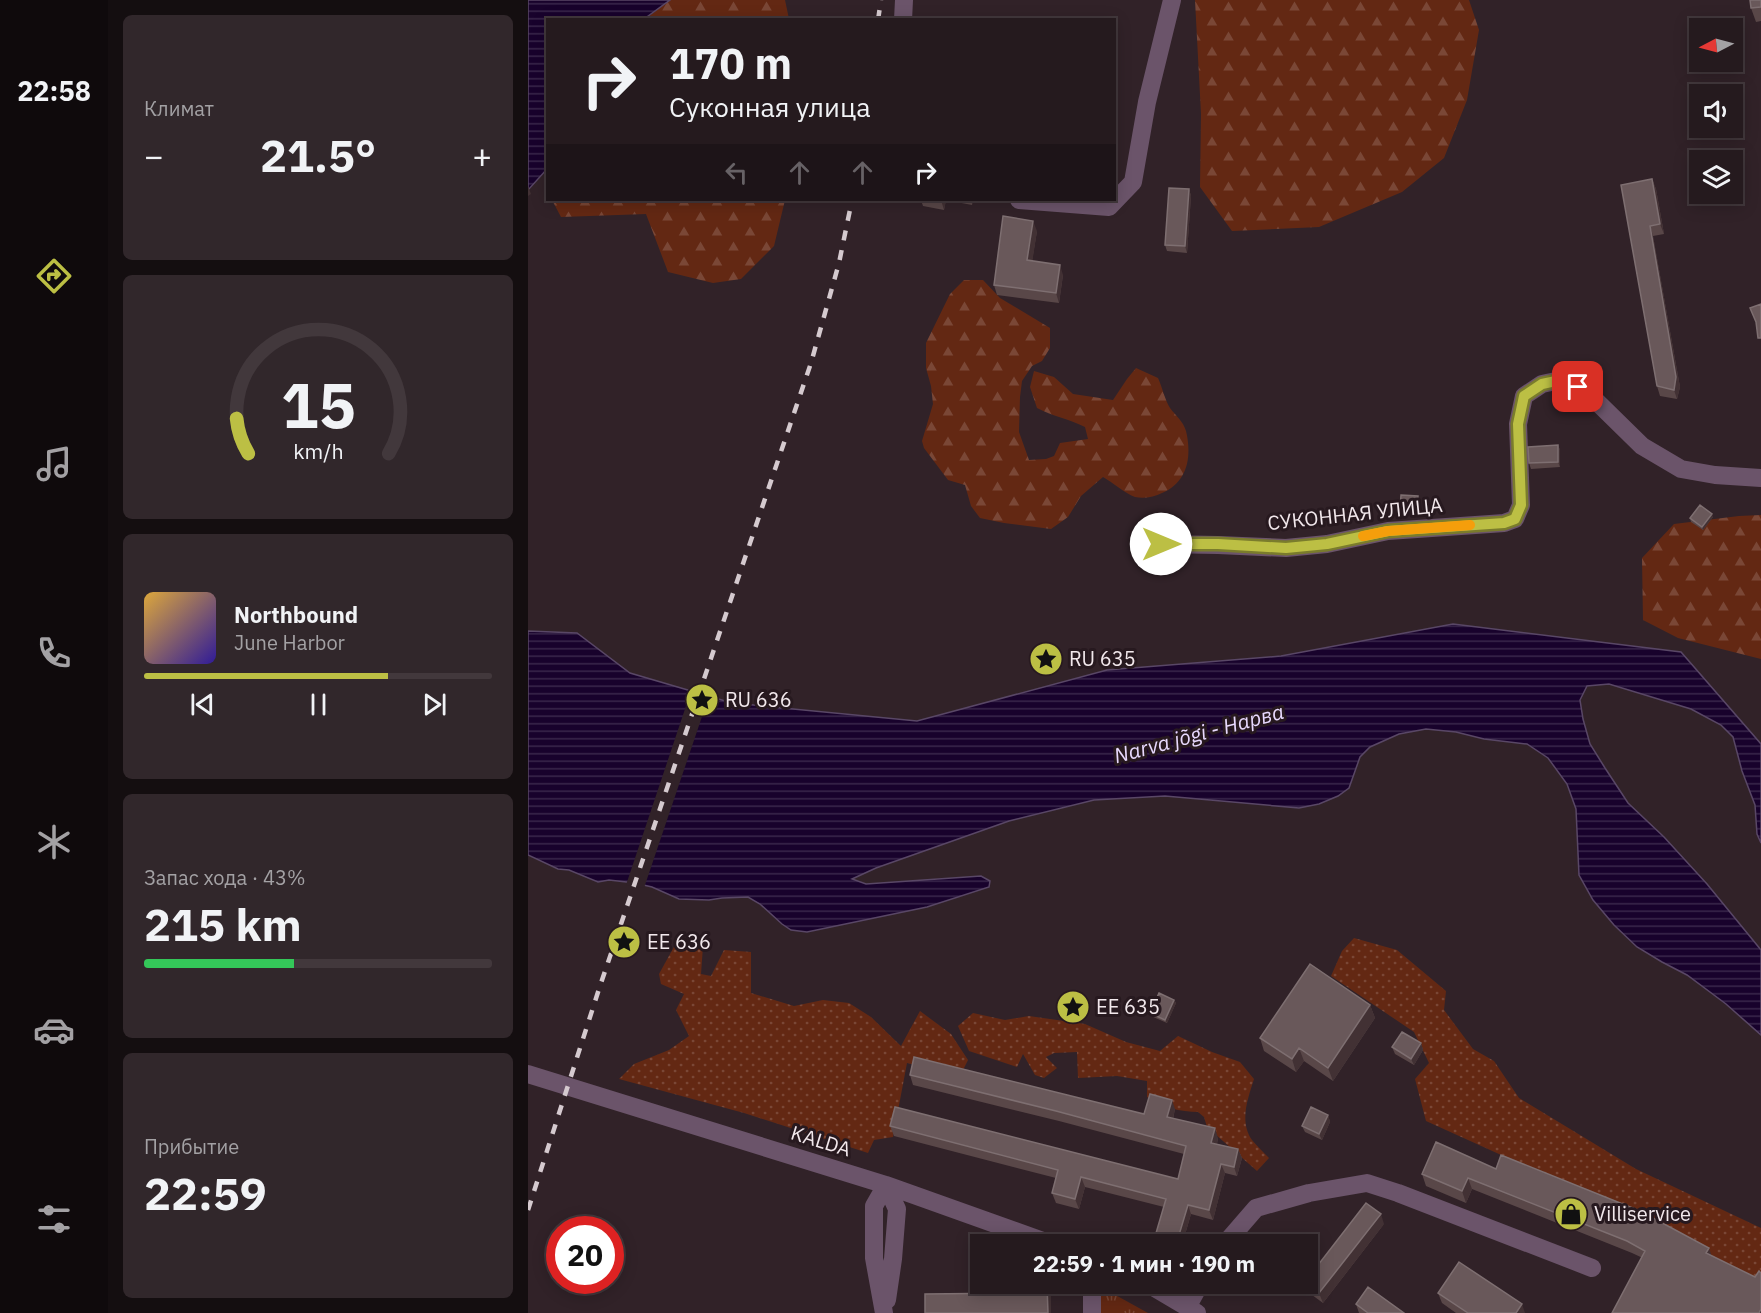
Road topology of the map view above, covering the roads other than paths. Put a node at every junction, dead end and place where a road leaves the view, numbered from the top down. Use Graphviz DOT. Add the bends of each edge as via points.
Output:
graph roads {
  1 [pos="904,0"];
  2 [pos="1172,0"];
  3 [pos="903,18"];
  4 [pos="1116,200"];
  5 [pos="1032,201"];
  6 [pos="1115,201"];
  7 [pos="1761,478"];
  8 [pos="1161,544"];
  9 [pos="528,1074"];
  10 [pos="886,1185"];
  11 [pos="1023,1234"];
  12 [pos="1234,1234"];
  13 [pos="1592,1268"];
  14 [pos="1092,1294"];
  15 [pos="1165,1294"];
  16 [pos="1197,1294"];
  17 [pos="1193,1310"];
  18 [pos="884,1313"];
  19 [pos="1092,1313"];
  1 -- 3 [label="street"];
  2 -- 4 [label="street" via="1133,182"];
  5 -- 6 [label="street" via="1109,207"];
  7 -- 8 [label="street, СУКОННАЯ УЛИЦА" via="1681,469 1642,446 1591,396 1565,379 1542,384 1524,396 1518,424 1521,505 1515,519 1388,531 1286,548"];
  9 -- 10 [label="street, KALDA"];
  10 -- 11 [label="street, KALDA"];
  10 -- 18 [label="street" via="874,1206 874,1258"];
  12 -- 13 [label="street" via="1256,1208 1367,1183"];
  14 -- 19 [label="street"];
  15 -- 17 [label="street"];
  16 -- 17 [label="street"];
}
